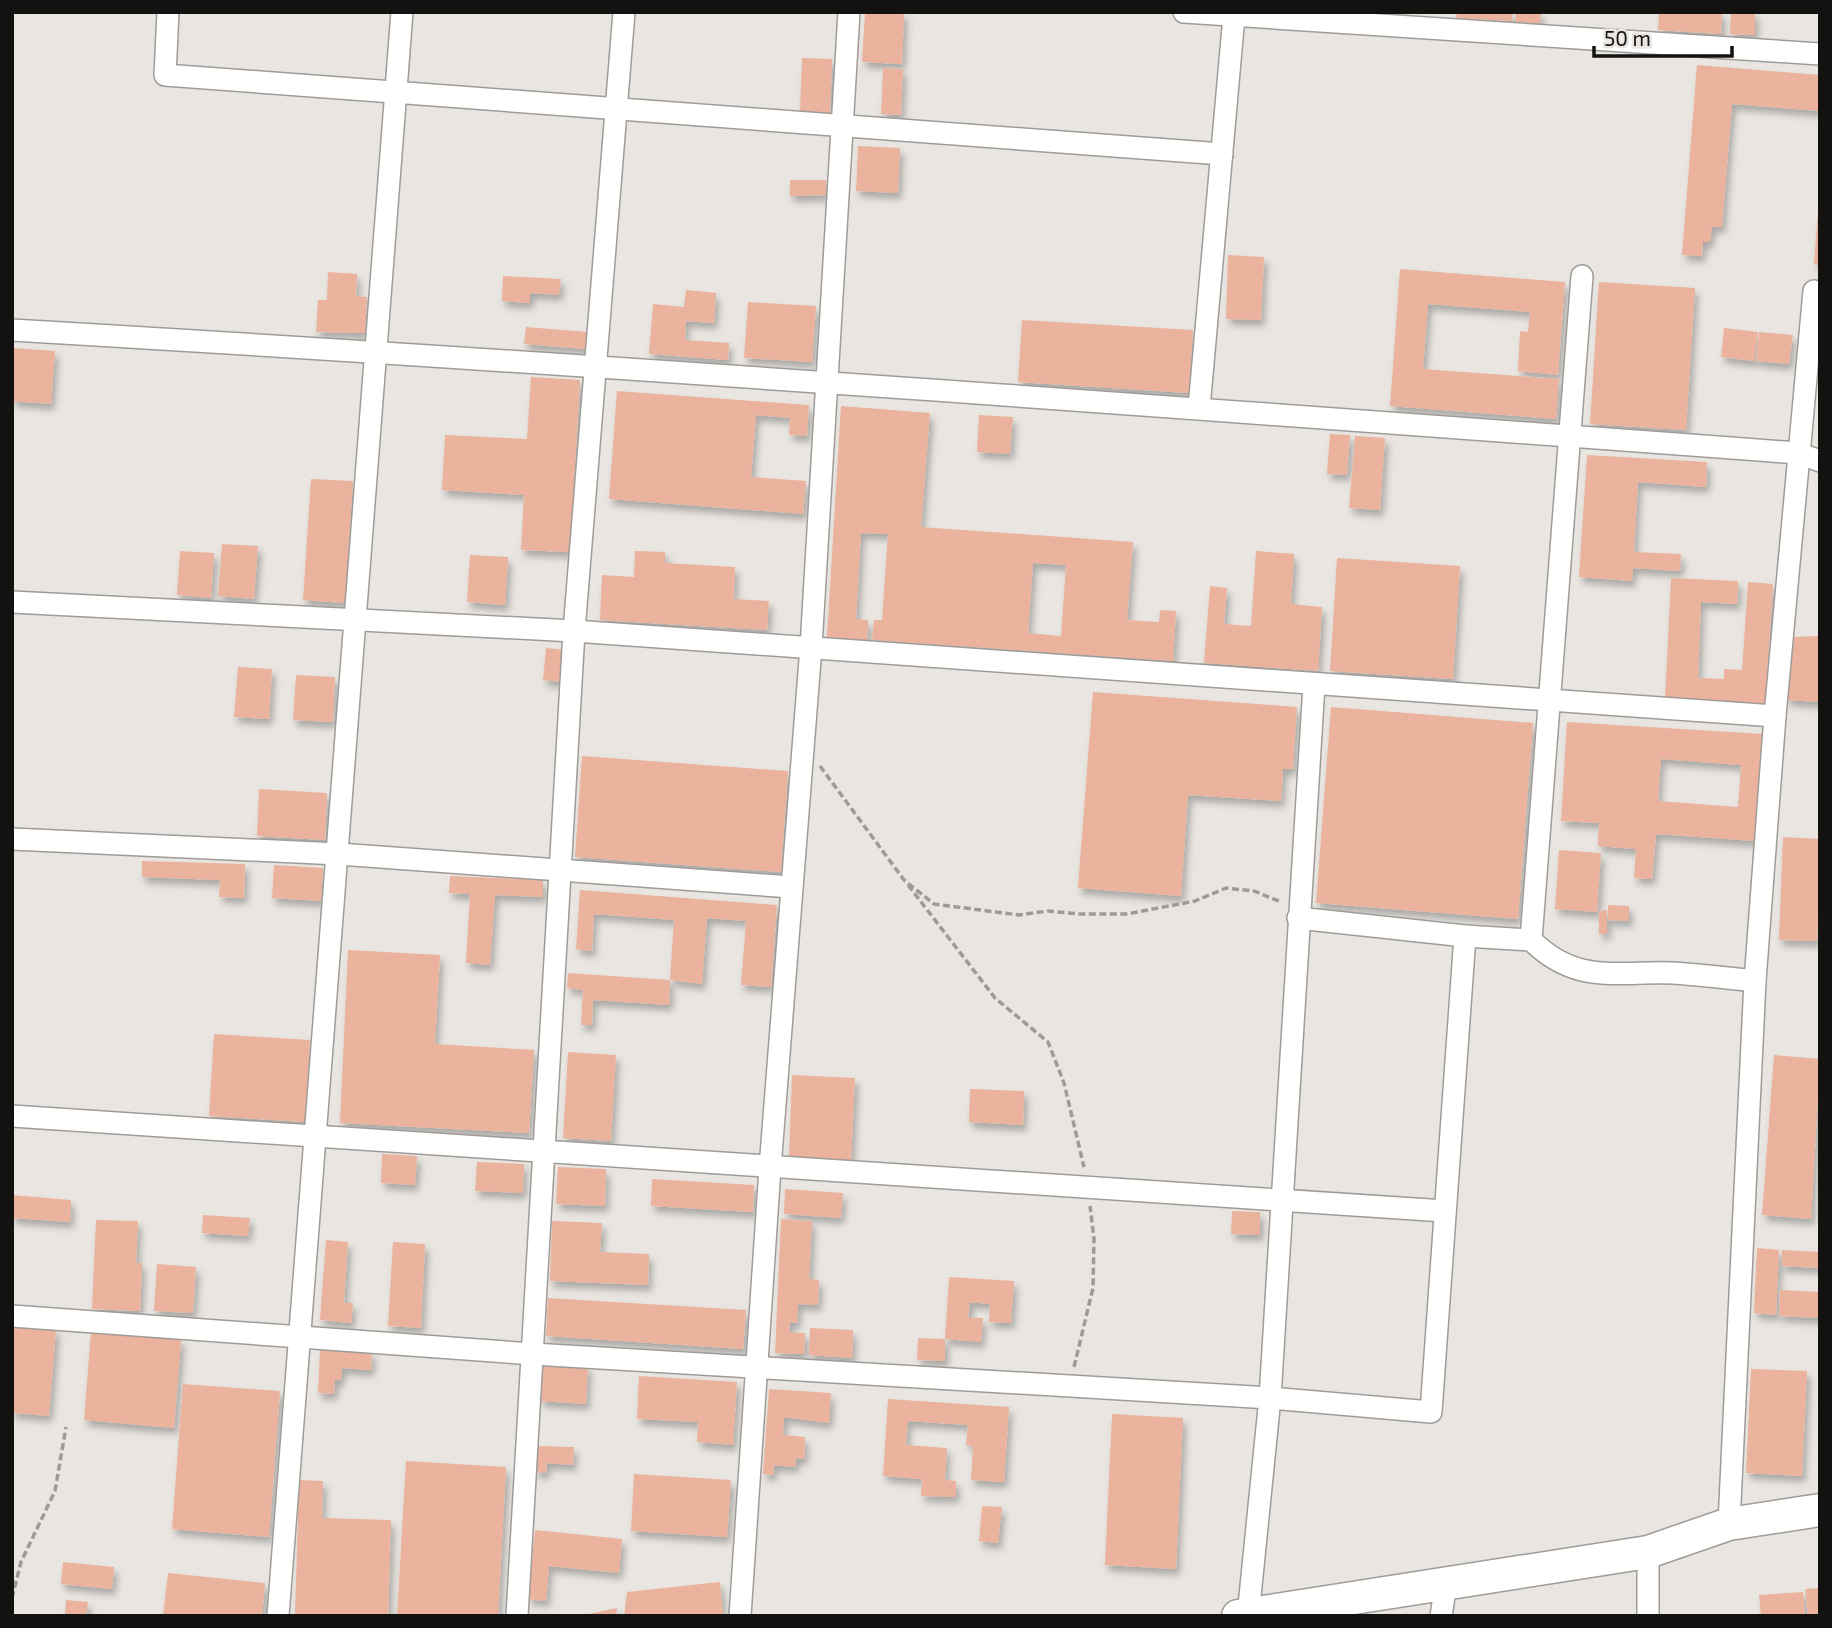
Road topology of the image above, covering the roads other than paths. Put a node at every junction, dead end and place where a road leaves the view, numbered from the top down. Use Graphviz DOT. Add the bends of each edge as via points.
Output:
graph roads {
  1 [pos="168,12"];
  2 [pos="402,12"];
  3 [pos="624,12"];
  4 [pos="849,12"];
  5 [pos="1184,12"];
  6 [pos="1234,16"];
  7 [pos="1820,54"];
  8 [pos="396,94"];
  9 [pos="616,109"];
  10 [pos="842,125"];
  11 [pos="1222,154"];
  12 [pos="1582,276"];
  13 [pos="1814,291"];
  14 [pos="12,330"];
  15 [pos="377,351"];
  16 [pos="596,364"];
  17 [pos="826,382"];
  18 [pos="1199,408"];
  19 [pos="1571,436"];
  20 [pos="1798,453"];
  21 [pos="1820,461"];
  22 [pos="12,603"];
  23 [pos="357,618"];
  24 [pos="574,631"];
  25 [pos="811,647"];
  26 [pos="1314,685"];
  27 [pos="1551,701"];
  28 [pos="1775,716"];
  29 [pos="12,839"];
  30 [pos="340,854"];
  31 [pos="561,869"];
  32 [pos="791,887"];
  33 [pos="1298,918"];
  34 [pos="1465,936"];
  35 [pos="1531,940"];
  36 [pos="1755,981"];
  37 [pos="12,1115"];
  38 [pos="317,1135"];
  39 [pos="545,1151"];
  40 [pos="770,1168"];
  41 [pos="1284,1201"];
  42 [pos="1445,1211"];
  43 [pos="12,1316"];
  44 [pos="301,1337"];
  45 [pos="533,1353"];
  46 [pos="756,1367"];
  47 [pos="1270,1398"];
  48 [pos="1820,1510"];
  49 [pos="1728,1524"];
  50 [pos="1648,1552"];
  51 [pos="1446,1584"];
  52 [pos="1245,1615"];
  53 [pos="278,1616"];
  54 [pos="517,1616"];
  55 [pos="740,1616"];
  56 [pos="1441,1616"];
  57 [pos="1648,1616"];
  1 -- 8 [label="street" via="165,75"];
  2 -- 8 [label="street"];
  3 -- 9 [label="street"];
  4 -- 10 [label="street"];
  5 -- 6 [label="street"];
  6 -- 7 [label="street"];
  6 -- 11 [label="street"];
  8 -- 9 [label="street"];
  8 -- 15 [label="street"];
  9 -- 10 [label="street"];
  9 -- 16 [label="street"];
  10 -- 11 [label="street"];
  10 -- 17 [label="street"];
  11 -- 18 [label="street"];
  12 -- 19 [label="street"];
  13 -- 20 [label="street"];
  14 -- 15 [label="street"];
  15 -- 16 [label="street"];
  15 -- 23 [label="street"];
  16 -- 17 [label="street"];
  16 -- 24 [label="street"];
  17 -- 18 [label="street"];
  17 -- 25 [label="street"];
  18 -- 19 [label="street"];
  19 -- 20 [label="street"];
  19 -- 27 [label="street"];
  20 -- 21 [label="street"];
  20 -- 28 [label="street"];
  22 -- 23 [label="street"];
  23 -- 24 [label="street"];
  23 -- 30 [label="street"];
  24 -- 25 [label="street"];
  24 -- 31 [label="street"];
  25 -- 26 [label="street"];
  25 -- 32 [label="street"];
  26 -- 27 [label="street"];
  26 -- 33 [label="street"];
  27 -- 28 [label="street"];
  27 -- 35 [label="street"];
  28 -- 36 [label="street"];
  29 -- 30 [label="street"];
  30 -- 31 [label="street"];
  30 -- 38 [label="street"];
  31 -- 32 [label="street"];
  31 -- 39 [label="street"];
  32 -- 40 [label="street"];
  33 -- 34 [label="street"];
  33 -- 41 [label="street"];
  34 -- 35 [label="street"];
  34 -- 42 [label="street"];
  35 -- 36 [label="street" via="1549,958 1600,974 1673,973"];
  36 -- 49 [label="street"];
  37 -- 38 [label="street"];
  38 -- 39 [label="street"];
  38 -- 44 [label="street"];
  39 -- 40 [label="street"];
  39 -- 45 [label="street"];
  40 -- 41 [label="street"];
  40 -- 46 [label="street"];
  41 -- 42 [label="street"];
  41 -- 47 [label="street"];
  42 -- 47 [label="street" via="1431,1412"];
  43 -- 44 [label="street"];
  44 -- 45 [label="street"];
  44 -- 53 [label="street"];
  45 -- 46 [label="street"];
  45 -- 54 [label="street"];
  46 -- 47 [label="street"];
  46 -- 55 [label="street"];
  47 -- 52 [label="street"];
  48 -- 49 [label="main road"];
  49 -- 50 [label="main road"];
  50 -- 51 [label="main road"];
  50 -- 57 [label="street"];
  51 -- 52 [label="main road"];
  51 -- 56 [label="street"];
}
